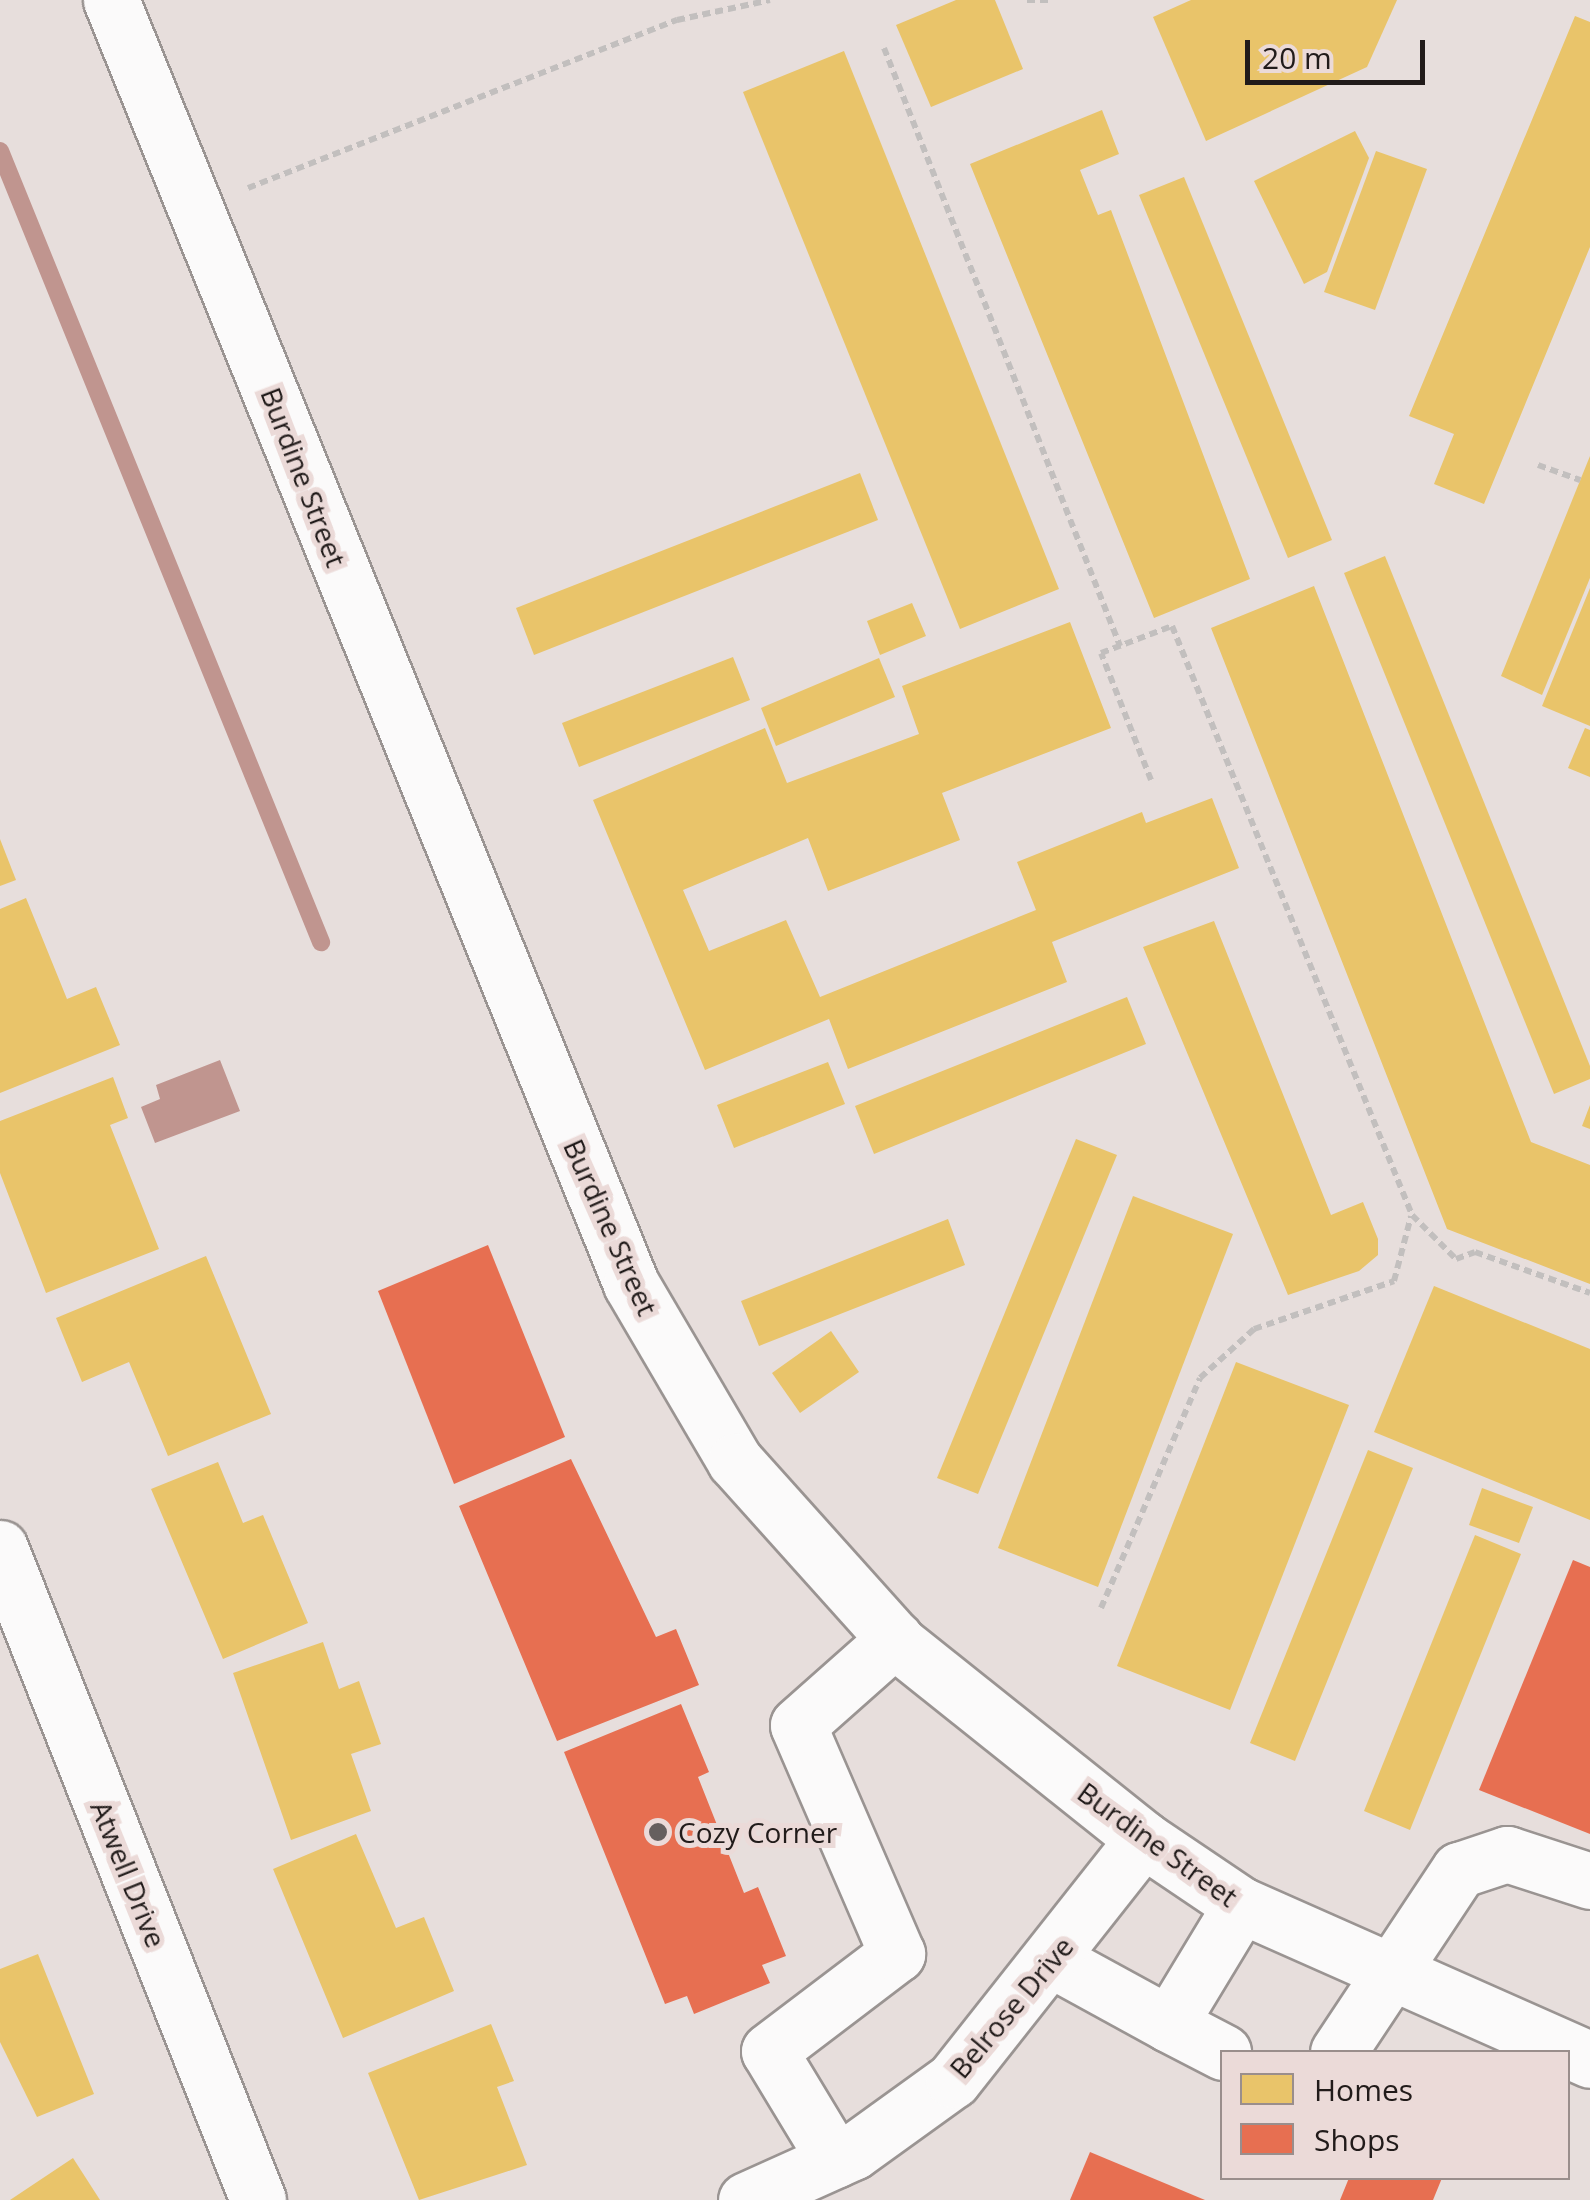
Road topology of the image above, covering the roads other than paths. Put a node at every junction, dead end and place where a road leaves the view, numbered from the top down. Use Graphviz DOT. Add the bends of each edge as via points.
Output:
graph roads {
  1 [pos="110,0"];
  2 [pos="0,1548"];
  3 [pos="12,1615"];
  4 [pos="895,1639"];
  5 [pos="1143,1839"];
  6 [pos="1590,1881"];
  7 [pos="1241,1906"];
  8 [pos="1054,1961"];
  9 [pos="1390,1978"];
  10 [pos="1169,2024"];
  11 [pos="1339,2050"];
  12 [pos="1566,2050"];
  13 [pos="1220,2051"];
  14 [pos="835,2160"];
  15 [pos="258,2200"];
  16 [pos="746,2200"];
  1 -- 4 [label="street, Burdine Street" via="632,1284 734,1461"];
  2 -- 3 [label="street, Atwell Drive"];
  3 -- 15 [label="street, Atwell Drive"];
  4 -- 5 [label="street, Burdine Street"];
  4 -- 14 [label="street" via="798,1725 897,1954 769,2052"];
  5 -- 7 [label="street, Burdine Street"];
  5 -- 8 [label="street, Belrose Drive"];
  6 -- 9 [label="street" via="1507,1854 1459,1870"];
  7 -- 9 [label="street, Burdine Street"];
  7 -- 10 [label="street"];
  8 -- 10 [label="street"];
  8 -- 14 [label="street, Belrose Drive" via="953,2080"];
  9 -- 11 [label="street"];
  9 -- 12 [label="street, Burdine Street"];
  10 -- 13 [label="street"];
  14 -- 16 [label="street, Belrose Drive"];
}
